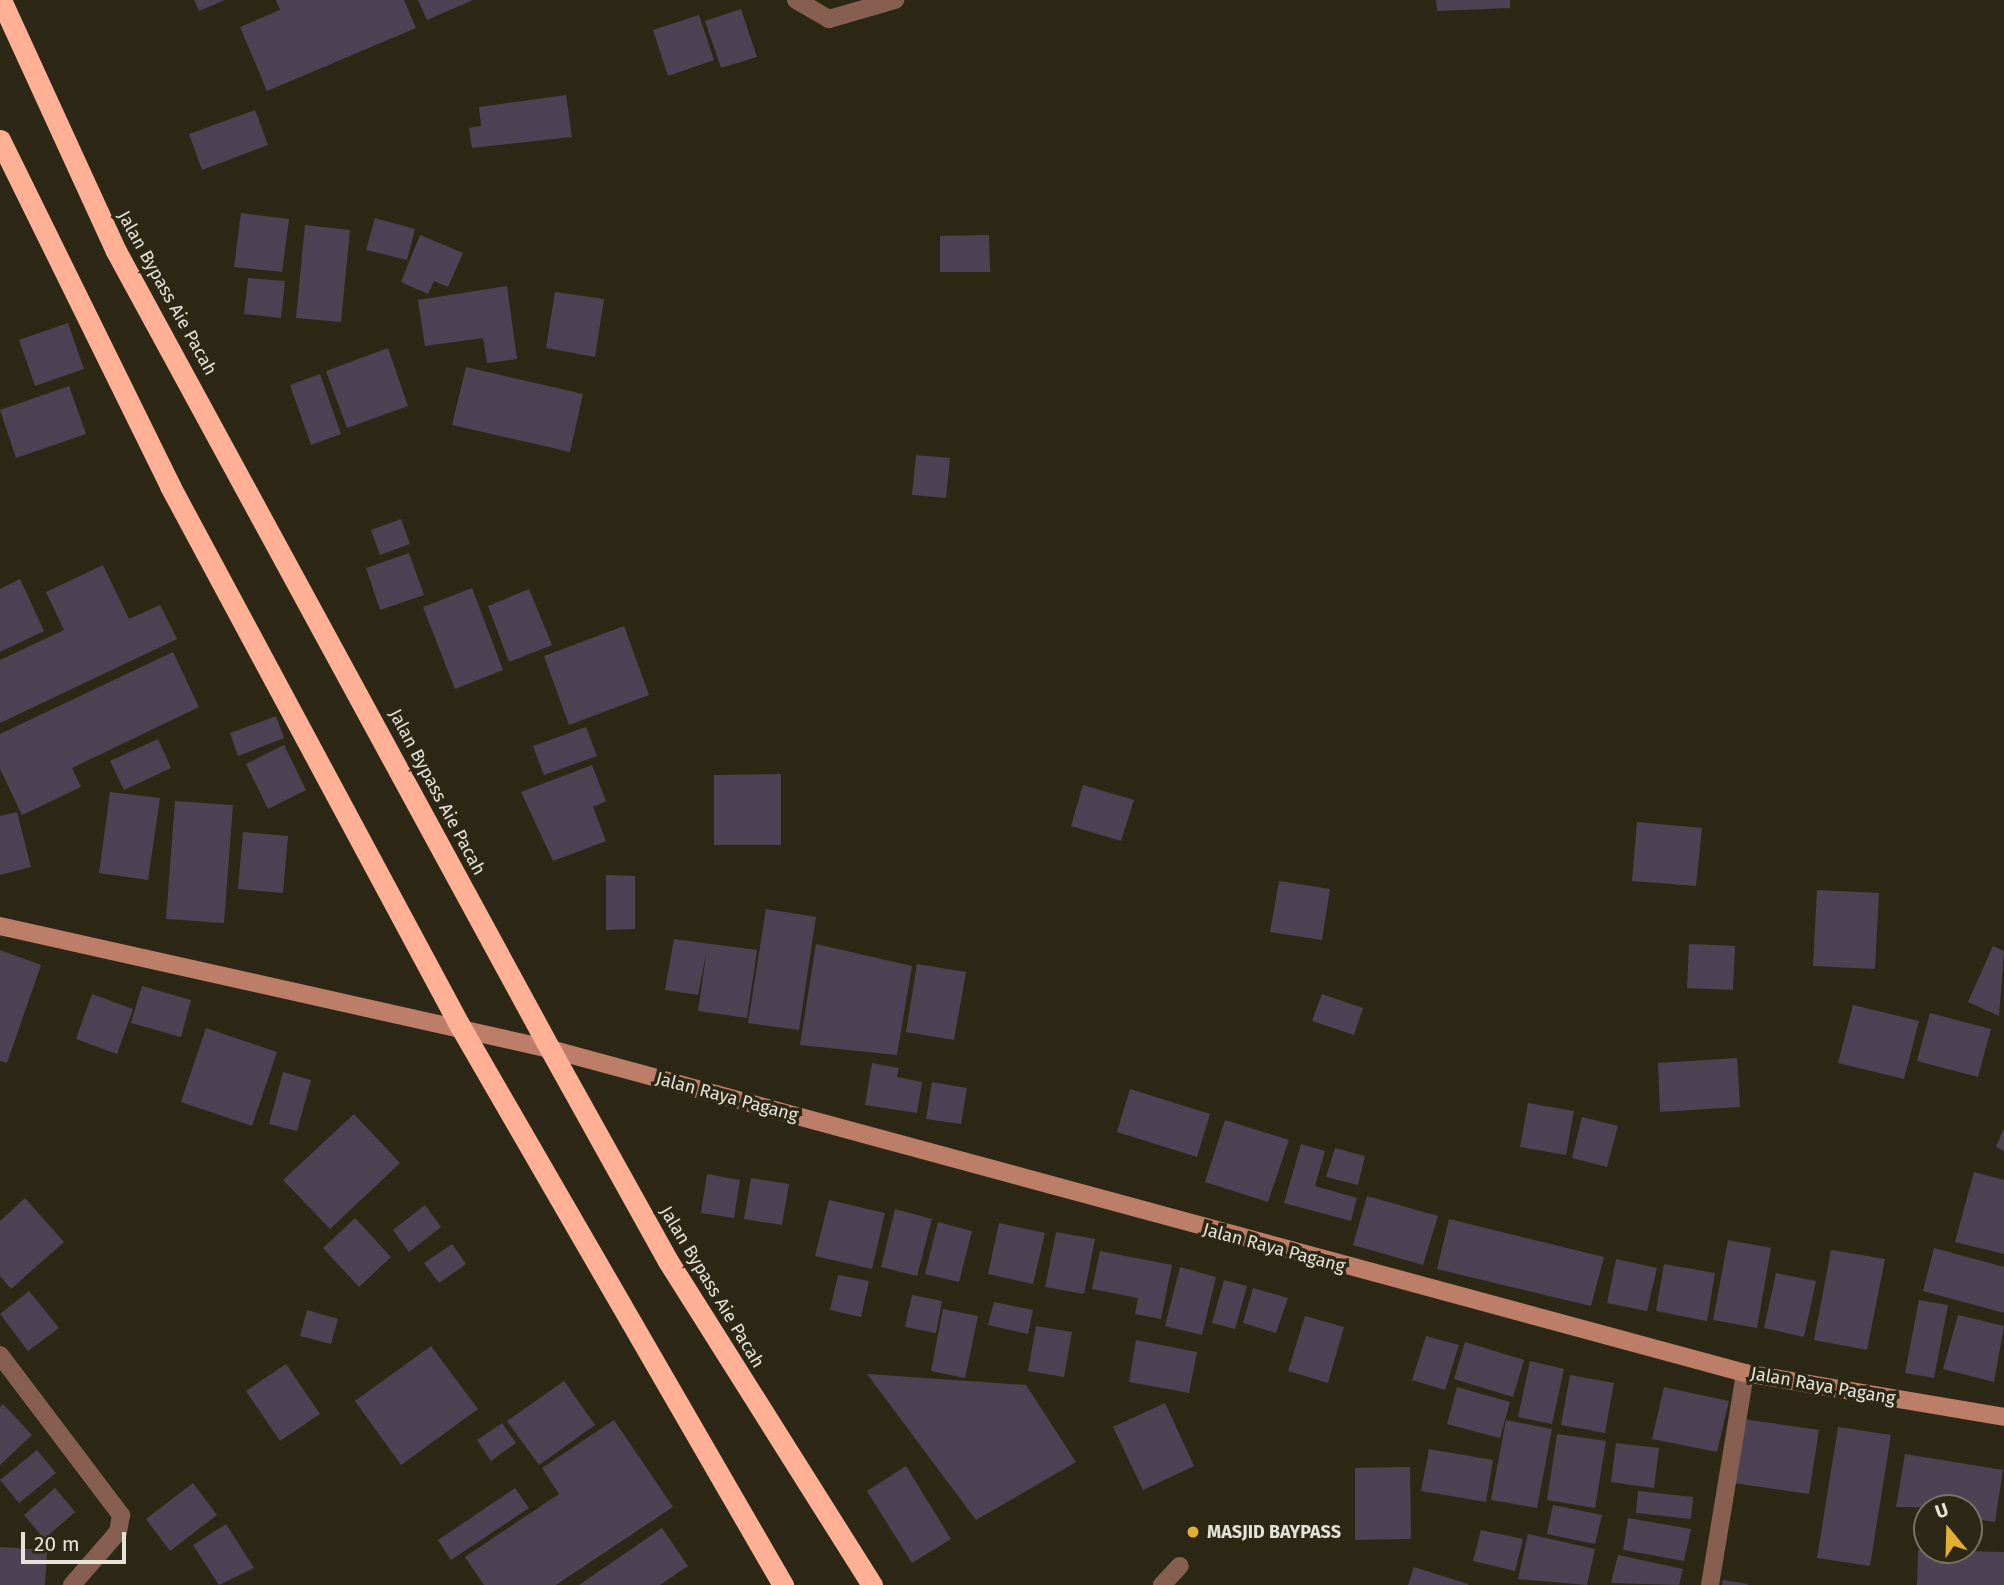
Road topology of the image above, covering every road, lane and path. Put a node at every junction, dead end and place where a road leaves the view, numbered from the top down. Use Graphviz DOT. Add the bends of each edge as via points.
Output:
graph roads {
  1 [pos="1,0"];
  2 [pos="796,0"];
  3 [pos="895,0"];
  4 [pos="0,139"];
  5 [pos="0,926"];
  6 [pos="460,1026"];
  7 [pos="551,1049"];
  8 [pos="0,1355"];
  9 [pos="1745,1373"];
  10 [pos="2004,1416"];
  11 [pos="1180,1566"];
  12 [pos="72,1585"];
  13 [pos="783,1585"];
  14 [pos="872,1585"];
  15 [pos="1162,1585"];
  16 [pos="1710,1585"];
  1 -- 7 [label="highway, Jalan Bypass Aie Pacah" via="116,251"];
  2 -- 3 [label="street" via="830,19"];
  4 -- 6 [label="highway" via="170,486"];
  5 -- 6 [label="street, Jalan Raya Pagang"];
  6 -- 7 [label="street, Jalan Raya Pagang"];
  6 -- 13 [label="highway"];
  7 -- 9 [label="street, Jalan Raya Pagang"];
  7 -- 14 [label="highway, Jalan Bypass Aie Pacah" via="668,1261"];
  8 -- 12 [label="street" via="121,1515 118,1532"];
  9 -- 10 [label="street, Jalan Raya Pagang"];
  9 -- 16 [label="street"];
  11 -- 15 [label="street"];
}
